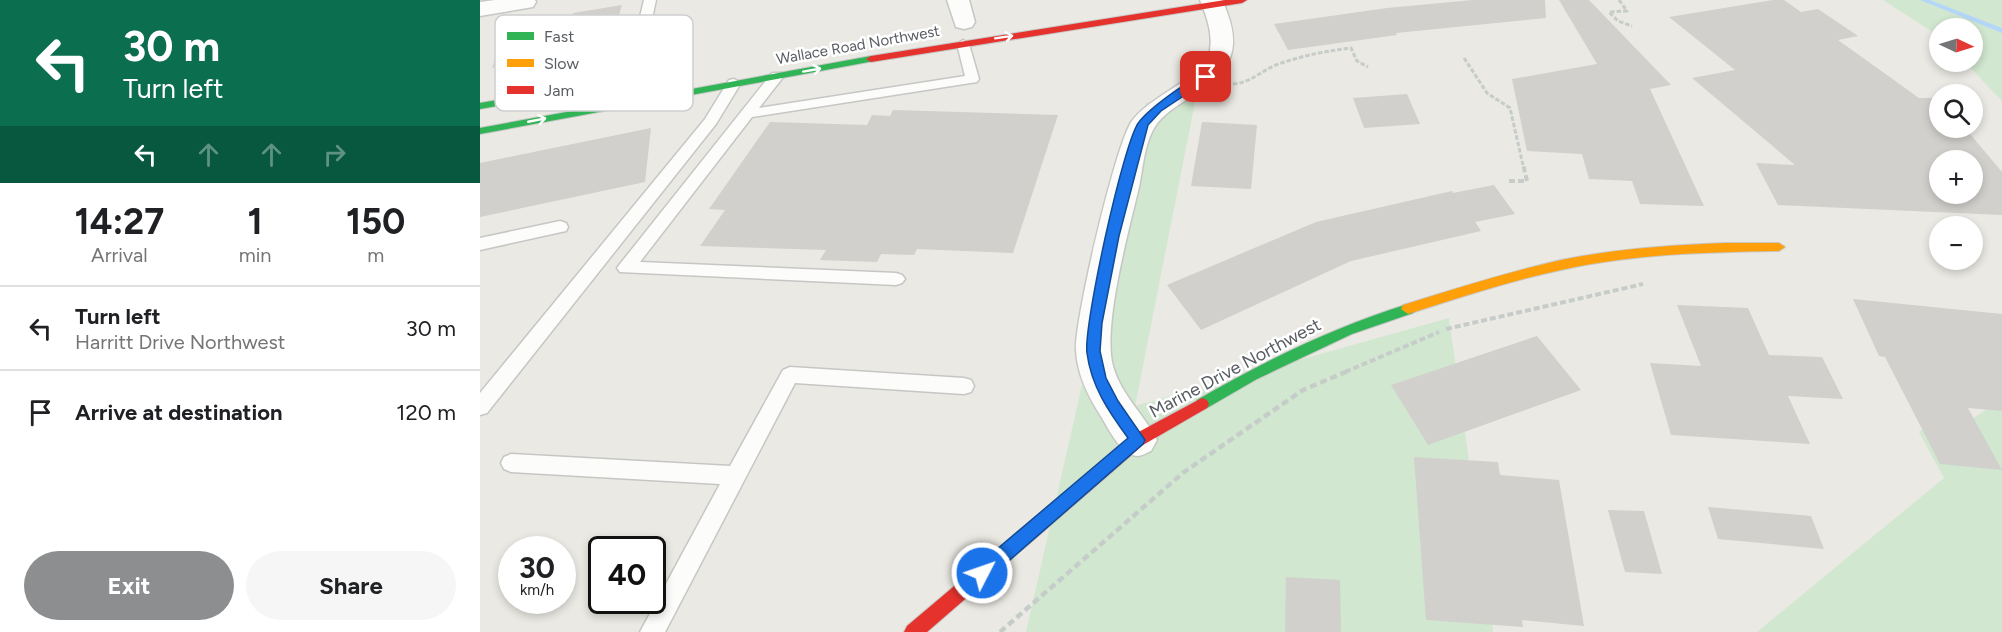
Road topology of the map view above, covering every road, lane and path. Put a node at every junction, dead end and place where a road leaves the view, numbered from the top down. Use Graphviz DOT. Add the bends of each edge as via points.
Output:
graph roads {
  1 [pos="650,0"];
  2 [pos="958,0"];
  3 [pos="1242,0"];
  4 [pos="1619,0"];
  5 [pos="525,2"];
  6 [pos="1212,2"];
  7 [pos="480,9"];
  8 [pos="648,15"];
  9 [pos="1632,26"];
  10 [pos="964,28"];
  11 [pos="1464,58"];
  12 [pos="1368,66"];
  13 [pos="777,76"];
  14 [pos="1206,77"];
  15 [pos="734,83"];
  16 [pos="693,91"];
  17 [pos="495,103"];
  18 [pos="480,106"];
  19 [pos="586,111"];
  20 [pos="747,114"];
  21 [pos="480,131"];
  22 [pos="1509,182"];
  23 [pos="560,227"];
  24 [pos="480,244"];
  25 [pos="1779,248"];
  26 [pos="896,279"];
  27 [pos="1651,283"];
  28 [pos="964,386"];
  29 [pos="480,406"];
  30 [pos="1138,440"];
  31 [pos="511,463"];
  32 [pos="735,476"];
  33 [pos="652,632"];
  34 [pos="913,632"];
  35 [pos="1000,632"];
  1 -- 8 [label="lane"];
  2 -- 10 [label="street"];
  3 -- 6 [label="main road, Wallace Road Northwest"];
  4 -- 9 [label="path" via="1626,11 1609,12 1618,21"];
  5 -- 7 [label="street"];
  10 -- 6 [label="main road, Wallace Road Northwest, one-way"];
  6 -- 14 [label="street" via="1224,48"];
  13 -- 10 [label="main road, Wallace Road Northwest, one-way"];
  10 -- 20 [label="lane" via="972,79"];
  11 -- 22 [label="path" via="1487,93 1510,108 1527,181"];
  12 -- 14 [label="path" via="1358,61 1352,48 1317,51 1271,67 1246,84"];
  13 -- 15 [label="main road, Wallace Road Northwest"];
  13 -- 20 [label="lane"];
  14 -- 30 [label="street" via="1157,109 1143,124 1095,323 1093,351 1099,378 1113,406"];
  16 -- 15 [label="main road, Wallace Road Northwest, one-way"];
  15 -- 29 [label="lane" via="711,121"];
  17 -- 18 [label="main road"];
  21 -- 19 [label="main road, Wallace Road Northwest, one-way"];
  20 -- 26 [label="lane" via="626,268"];
  23 -- 24 [label="lane"];
  25 -- 30 [label="main road, Marine Drive Northwest" via="1720,247 1631,255 1563,265 1471,288 1347,330 1252,375"];
  27 -- 35 [label="path" via="1443,330 1303,390 1184,472"];
  28 -- 32 [label="lane" via="790,375"];
  30 -- 34 [label="main road, Marine Drive Northwest"];
  31 -- 32 [label="lane"];
  32 -- 33 [label="lane"];
}
